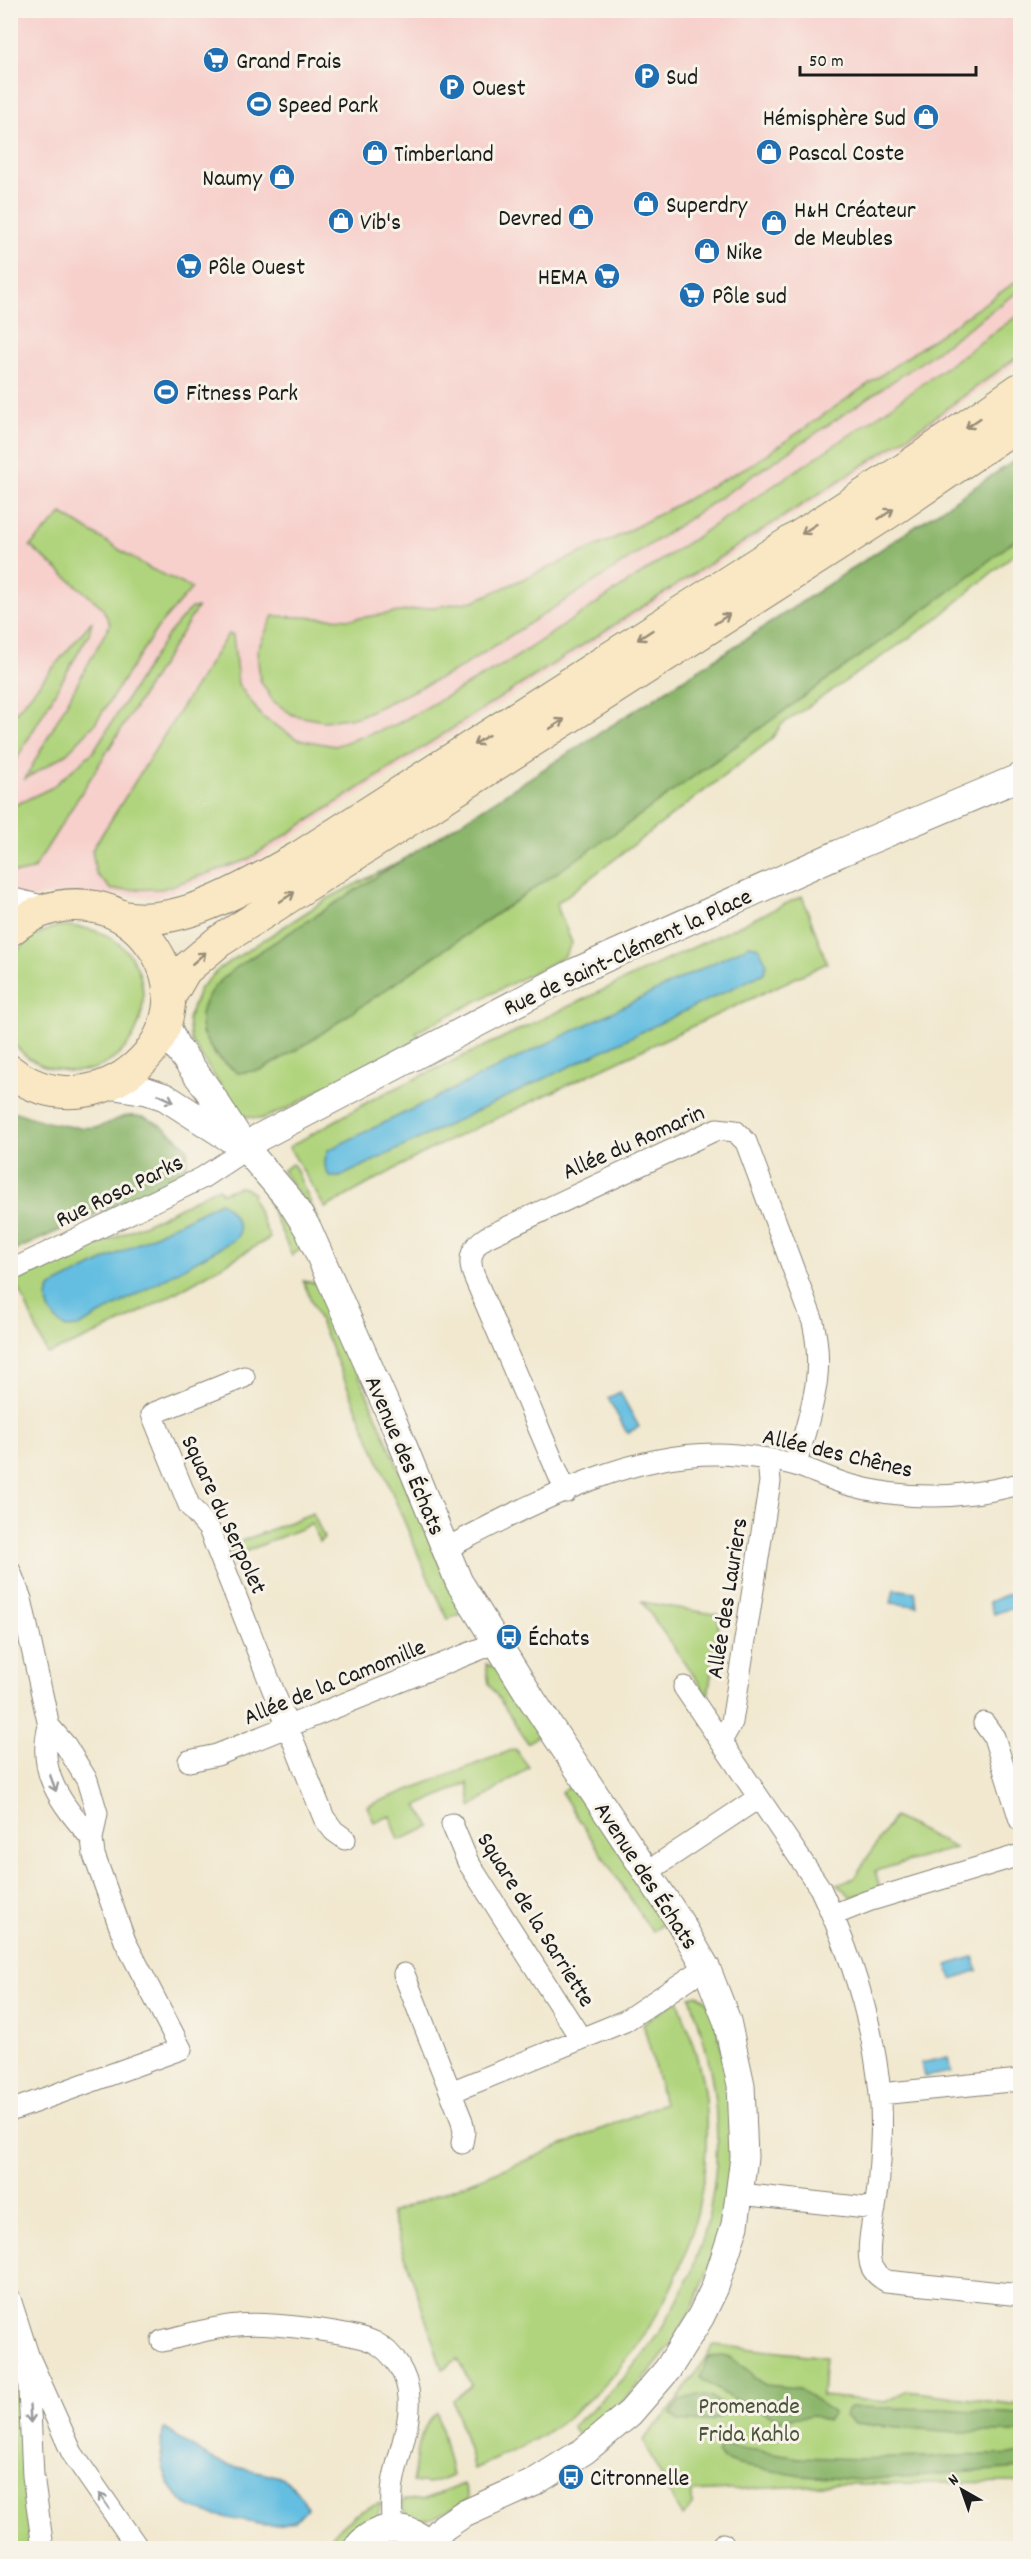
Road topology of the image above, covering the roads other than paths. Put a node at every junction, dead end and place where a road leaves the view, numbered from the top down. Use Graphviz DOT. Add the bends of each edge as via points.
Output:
graph roads {
  1 [pos="1020,389"];
  2 [pos="1020,423"];
  3 [pos="1020,777"];
  4 [pos="10,901"];
  5 [pos="42,909"];
  6 [pos="123,917"];
  7 [pos="10,930"];
  8 [pos="167,1009"];
  9 [pos="13,1075"];
  10 [pos="109,1085"];
  11 [pos="246,1149"];
  12 [pos="10,1271"];
  13 [pos="244,1377"];
  14 [pos="768,1460"];
  15 [pos="796,1465"];
  16 [pos="1020,1484"];
  17 [pos="566,1492"];
  18 [pos="446,1549"];
  19 [pos="10,1571"];
  20 [pos="495,1643"];
  21 [pos="684,1687"];
  22 [pos="984,1723"];
  23 [pos="49,1726"];
  24 [pos="287,1727"];
  25 [pos="721,1741"];
  26 [pos="189,1761"];
  27 [pos="758,1798"];
  28 [pos="1020,1820"];
  29 [pos="452,1824"];
  30 [pos="92,1839"];
  31 [pos="345,1839"];
  32 [pos="1020,1856"];
  33 [pos="647,1872"];
  34 [pos="833,1915"];
  35 [pos="706,1967"];
  36 [pos="404,1974"];
  37 [pos="581,2039"];
  38 [pos="1020,2080"];
  39 [pos="451,2092"];
  40 [pos="880,2094"];
  41 [pos="10,2111"];
  42 [pos="462,2143"];
  43 [pos="741,2193"];
  44 [pos="875,2208"];
  45 [pos="1020,2295"];
  46 [pos="10,2299"];
  47 [pos="162,2341"];
  48 [pos="28,2355"];
  49 [pos="392,2529"];
  50 [pos="430,2546"];
  51 [pos="43,2548"];
  52 [pos="138,2548"];
  53 [pos="357,2548"];
  1 -- 6 [label="main road, one-way" via="906,468 298,858 252,884 185,912 146,920"];
  8 -- 2 [label="main road, one-way" via="185,970 218,942 887,513"];
  3 -- 11 [label="street, Rue de Saint-Clément la Place" via="577,971 258,1138"];
  4 -- 5 [label="street"];
  5 -- 6 [label="main road" via="78,904"];
  5 -- 7 [label="main road"];
  6 -- 8 [label="main road" via="161,957 167,976"];
  8 -- 10 [label="main road" via="158,1039 146,1056"];
  8 -- 11 [label="street, Avenue des Échats" via="176,1046"];
  9 -- 10 [label="main road" via="32,1085 64,1093"];
  10 -- 11 [label="street, Avenue des Échats, one-way" via="165,1097"];
  11 -- 12 [label="street, Rue Rosa Parks" via="202,1178"];
  11 -- 18 [label="street, Avenue des Échats" via="289,1199 308,1229"];
  13 -- 24 [label="street, Square du Serpolet" via="152,1414 189,1504 209,1529"];
  14 -- 15 [label="street, Allée des Chênes"];
  14 -- 17 [label="street, Allée des Chênes" via="716,1454 676,1457 623,1469"];
  14 -- 25 [label="street, Allée des Lauriers" via="770,1482 732,1722"];
  15 -- 16 [label="street, Allée des Chênes" via="844,1483 901,1496 953,1497"];
  15 -- 17 [label="street, Allée du Romarin" via="817,1387 819,1356 815,1330 746,1142 735,1131 717,1129 487,1236 472,1252 474,1276"];
  17 -- 18 [label="street, Allée des Chênes"];
  18 -- 20 [label="street, Avenue des Échats" via="459,1582"];
  19 -- 23 [label="street" via="21,1599"];
  20 -- 24 [label="street, Allée de la Camomille"];
  20 -- 33 [label="street, Avenue des Échats"];
  21 -- 25 [label="street, Allée des Lauriers"];
  22 -- 28 [label="street" via="994,1737"];
  23 -- 30 [label="street" via="87,1780 97,1813"];
  23 -- 30 [label="street, one-way" via="46,1761 54,1789"];
  24 -- 26 [label="street, Allée de la Camomille" via="217,1755"];
  24 -- 31 [label="street" via="324,1818"];
  25 -- 27 [label="street, Allée des Lauriers"];
  27 -- 33 [label="street"];
  27 -- 34 [label="street, Allée des Lauriers" via="820,1888"];
  29 -- 37 [label="street, Square de la Sarriette" via="468,1862"];
  30 -- 41 [label="street" via="94,1856 125,1941 182,2049"];
  32 -- 34 [label="street"];
  33 -- 35 [label="street, Avenue des Échats"];
  34 -- 40 [label="street, Allée des Lauriers" via="861,1998"];
  35 -- 37 [label="street, Square de la Sarriette" via="625,2021"];
  35 -- 43 [label="street, Avenue des Échats" via="727,2021 741,2085"];
  36 -- 39 [label="street"];
  37 -- 39 [label="street, Square de la Sarriette"];
  38 -- 40 [label="street"];
  39 -- 42 [label="street" via="464,2127"];
  40 -- 44 [label="street, Allée des Lauriers"];
  43 -- 44 [label="street"];
  43 -- 50 [label="street, Avenue des Échats" via="715,2287 685,2344 650,2391 585,2451 533,2483 462,2515 444,2527"];
  44 -- 45 [label="street, Allée des Lauriers" via="869,2259 874,2271 886,2281"];
  46 -- 48 [label="street"];
  47 -- 49 [label="street" via="222,2327 258,2325 364,2339 383,2348 398,2365 409,2397 393,2480"];
  48 -- 51 [label="street, one-way" via="33,2476"];
  52 -- 48 [label="street, one-way" via="72,2453"];
  49 -- 50 [label="street" via="412,2532"];
  49 -- 53 [label="street" via="371,2535"];
}
